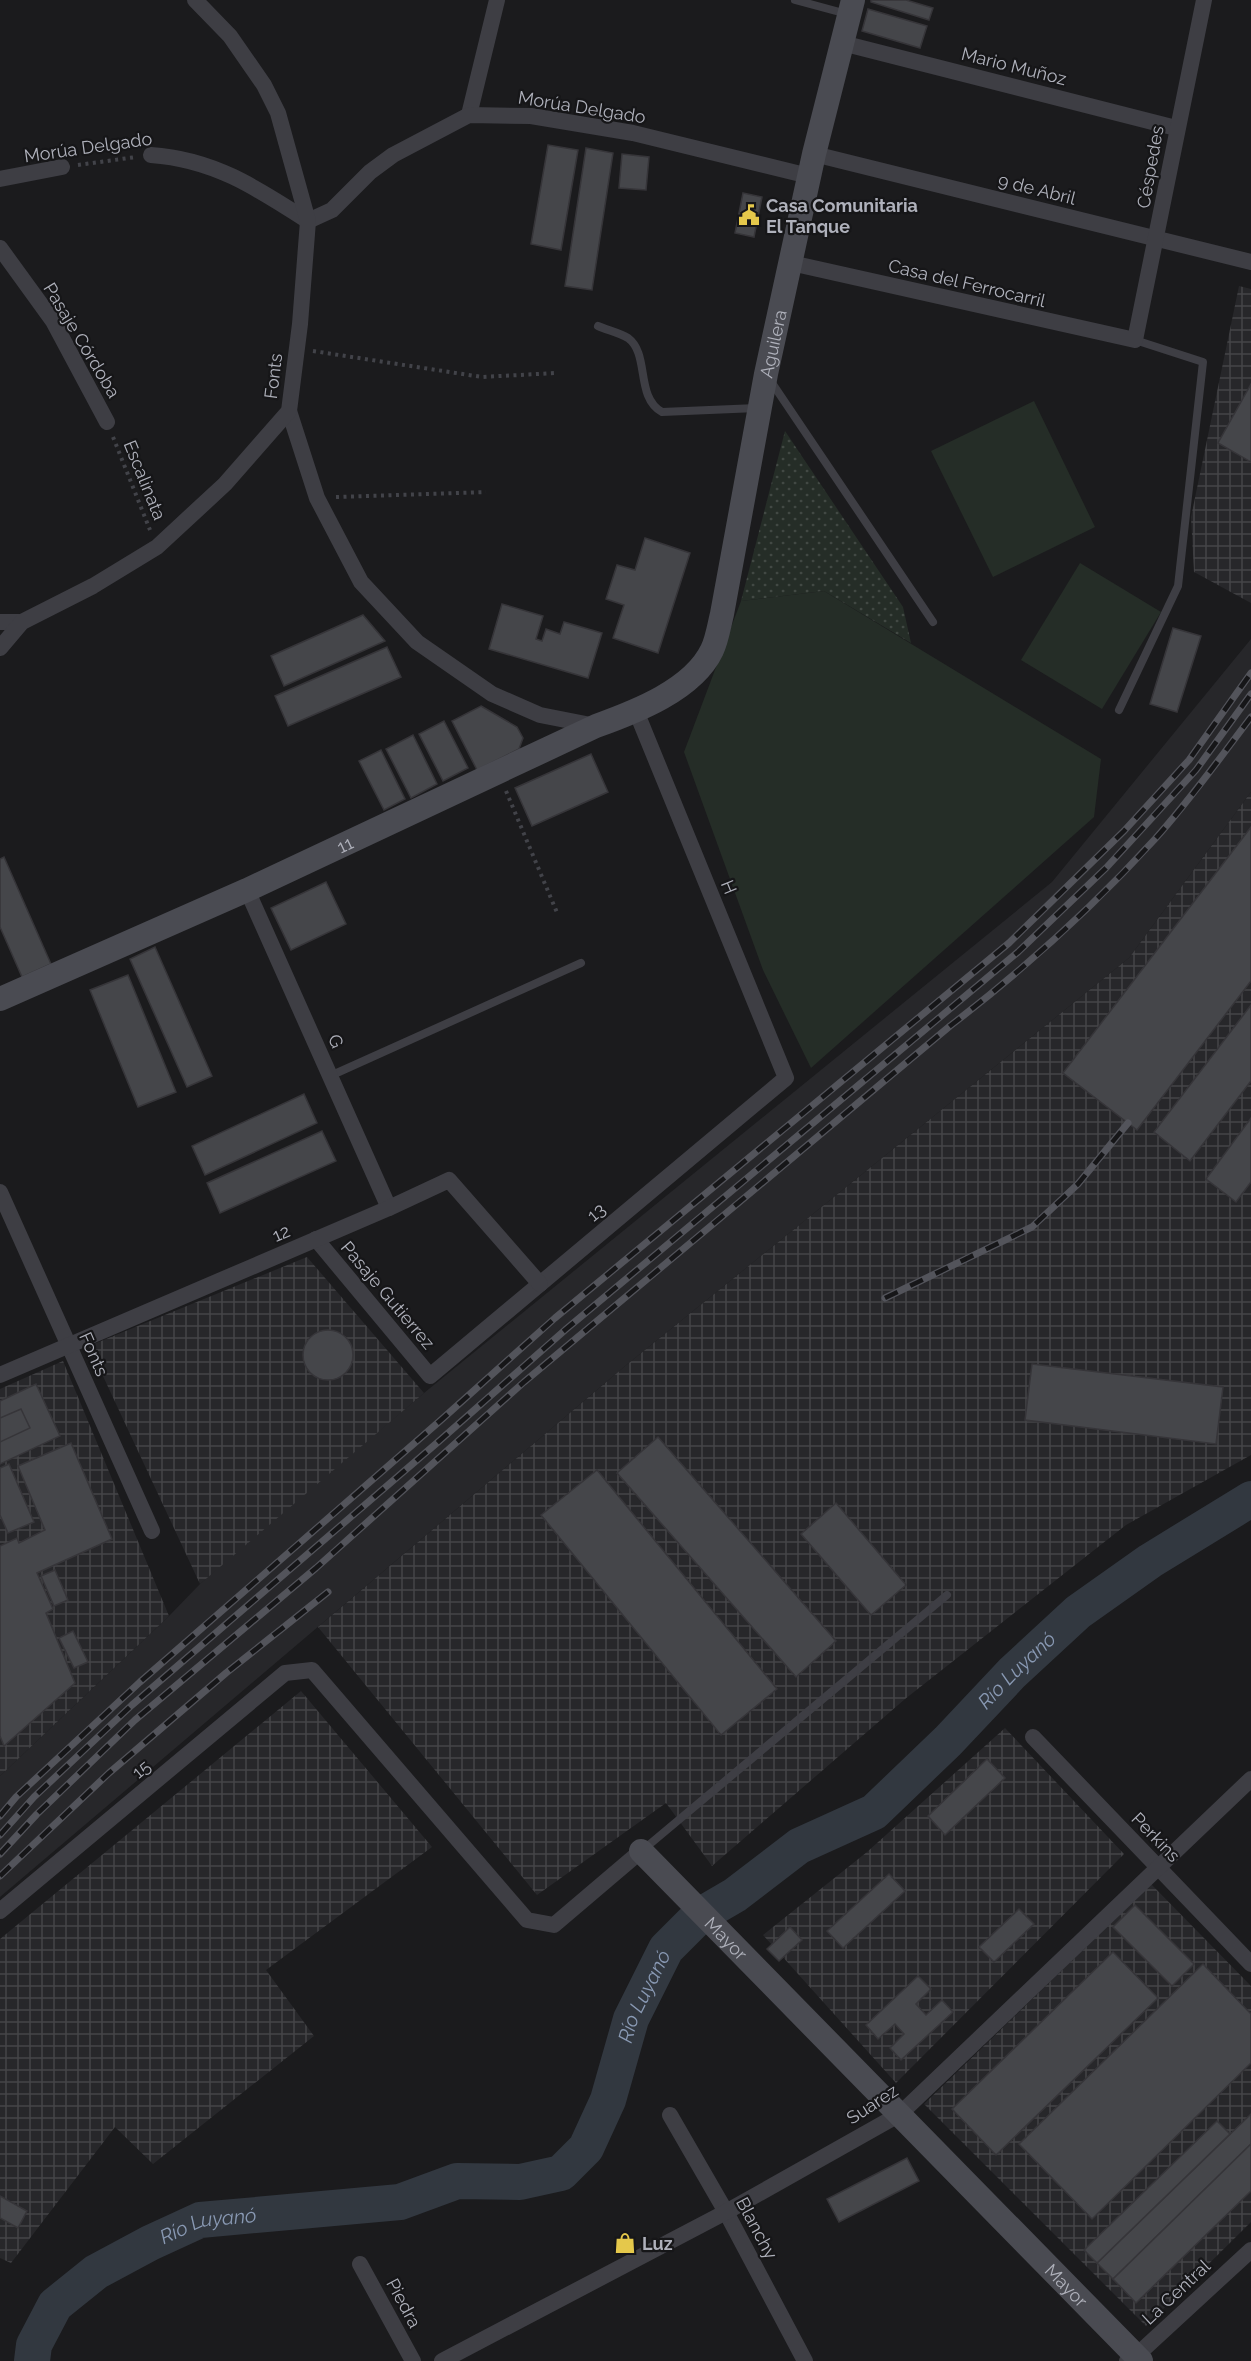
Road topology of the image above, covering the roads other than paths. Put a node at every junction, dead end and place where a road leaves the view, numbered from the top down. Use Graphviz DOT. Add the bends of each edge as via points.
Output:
graph roads {
  1 [pos="195,0"];
  2 [pos="497,0"];
  3 [pos="795,0"];
  4 [pos="1204,0"];
  5 [pos="851,7"];
  6 [pos="842,43"];
  7 [pos="469,115"];
  8 [pos="1176,128"];
  9 [pos="151,155"];
  10 [pos="812,165"];
  11 [pos="62,167"];
  12 [pos="0,179"];
  13 [pos="308,221"];
  14 [pos="1156,238"];
  15 [pos="0,248"];
  16 [pos="1251,262"];
  17 [pos="791,263"];
  18 [pos="598,326"];
  19 [pos="1135,340"];
  20 [pos="766,374"];
  21 [pos="760,407"];
  22 [pos="289,411"];
  23 [pos="107,422"];
  24 [pos="0,622"];
  25 [pos="22,622"];
  26 [pos="933,622"];
  27 [pos="0,648"];
  28 [pos="687,682"];
  29 [pos="1119,710"];
  30 [pos="636,711"];
  31 [pos="596,726"];
  32 [pos="247,890"];
  33 [pos="581,963"];
  34 [pos="0,999"];
  35 [pos="330,1076"];
  36 [pos="786,1078"];
  37 [pos="0,1192"];
  38 [pos="389,1208"];
  39 [pos="316,1239"];
  40 [pos="540,1284"];
  41 [pos="68,1344"];
  42 [pos="0,1375"];
  43 [pos="430,1376"];
  44 [pos="152,1531"];
  45 [pos="946,1595"];
  46 [pos="1033,1737"];
  47 [pos="1251,1779"];
  48 [pos="641,1851"];
  49 [pos="1158,1868"];
  50 [pos="0,1911"];
  51 [pos="1251,1964"];
  52 [pos="900,2114"];
  53 [pos="670,2115"];
  54 [pos="726,2212"];
  55 [pos="1251,2250"];
  56 [pos="360,2264"];
  57 [pos="1135,2359"];
  58 [pos="413,2361"];
  59 [pos="442,2361"];
  60 [pos="805,2361"];
  1 -- 13 [label="street, Fonts" via="230,36 264,85 278,113"];
  2 -- 7 [label="street"];
  3 -- 5 [label="lane"];
  4 -- 8 [label="street, Céspedes"];
  5 -- 6 [label="street, Aguilera"];
  6 -- 8 [label="street, Mario Muñoz"];
  6 -- 10 [label="street, Aguilera"];
  7 -- 10 [label="street, Morúa Delgado" via="531,116"];
  7 -- 13 [label="street, Morúa Delgado" via="393,155 332,210"];
  8 -- 14 [label="street, Céspedes"];
  9 -- 13 [label="street, Morúa Delgado" via="186,158 212,166"];
  10 -- 14 [label="street, 9 de Abril"];
  10 -- 17 [label="street, Aguilera"];
  11 -- 12 [label="street, Morúa Delgado"];
  13 -- 22 [label="street, Fonts"];
  14 -- 16 [label="street, 9 de Abril"];
  14 -- 19 [label="street, Céspedes"];
  15 -- 23 [label="street, Pasaje Córdoba" via="53,321"];
  17 -- 19 [label="street, Casa del Ferrocarril"];
  17 -- 20 [label="street, Aguilera"];
  18 -- 21 [label="lane" via="628,338 635,346 654,408 662,412"];
  19 -- 29 [label="lane" via="1203,362 1178,586"];
  20 -- 21 [label="street, Aguilera"];
  20 -- 26 [label="lane"];
  21 -- 28 [label="street, Aguilera" via="722,614 712,651"];
  22 -- 25 [label="street, Fonts" via="225,483 157,547 93,586"];
  22 -- 31 [label="street" via="317,498 361,582 417,642 492,694 540,715"];
  24 -- 25 [label="street"];
  25 -- 27 [label="street, Fonts"];
  28 -- 30 [label="street, 11"];
  30 -- 31 [label="street, 11"];
  30 -- 36 [label="street, H"];
  31 -- 32 [label="street, 11"];
  32 -- 34 [label="street, 11"];
  32 -- 35 [label="street, G"];
  33 -- 35 [label="lane"];
  35 -- 38 [label="street, G"];
  36 -- 40 [label="street, 13"];
  37 -- 41 [label="street, Fonts"];
  38 -- 39 [label="street, 12"];
  38 -- 40 [label="street, 12" via="449,1180"];
  39 -- 41 [label="street, 12"];
  39 -- 43 [label="street, Pasaje Gutierrez"];
  40 -- 43 [label="street, 13"];
  41 -- 42 [label="street, 12"];
  41 -- 44 [label="street, Fonts"];
  45 -- 48 [label="lane"];
  46 -- 49 [label="street, Perkins"];
  47 -- 49 [label="street, Suarez"];
  48 -- 50 [label="street, 15" via="554,1925 527,1920 312,1670 285,1673"];
  48 -- 52 [label="street, Mayor"];
  49 -- 51 [label="street, Perkins"];
  49 -- 52 [label="street, Suarez"];
  52 -- 54 [label="street, Suarez"];
  52 -- 57 [label="street, Mayor"];
  53 -- 54 [label="street, Blanchy"];
  54 -- 59 [label="street, Suarez"];
  54 -- 60 [label="street, Blanchy"];
  55 -- 57 [label="street, La Central"];
  56 -- 58 [label="street, Piedra"];
}
